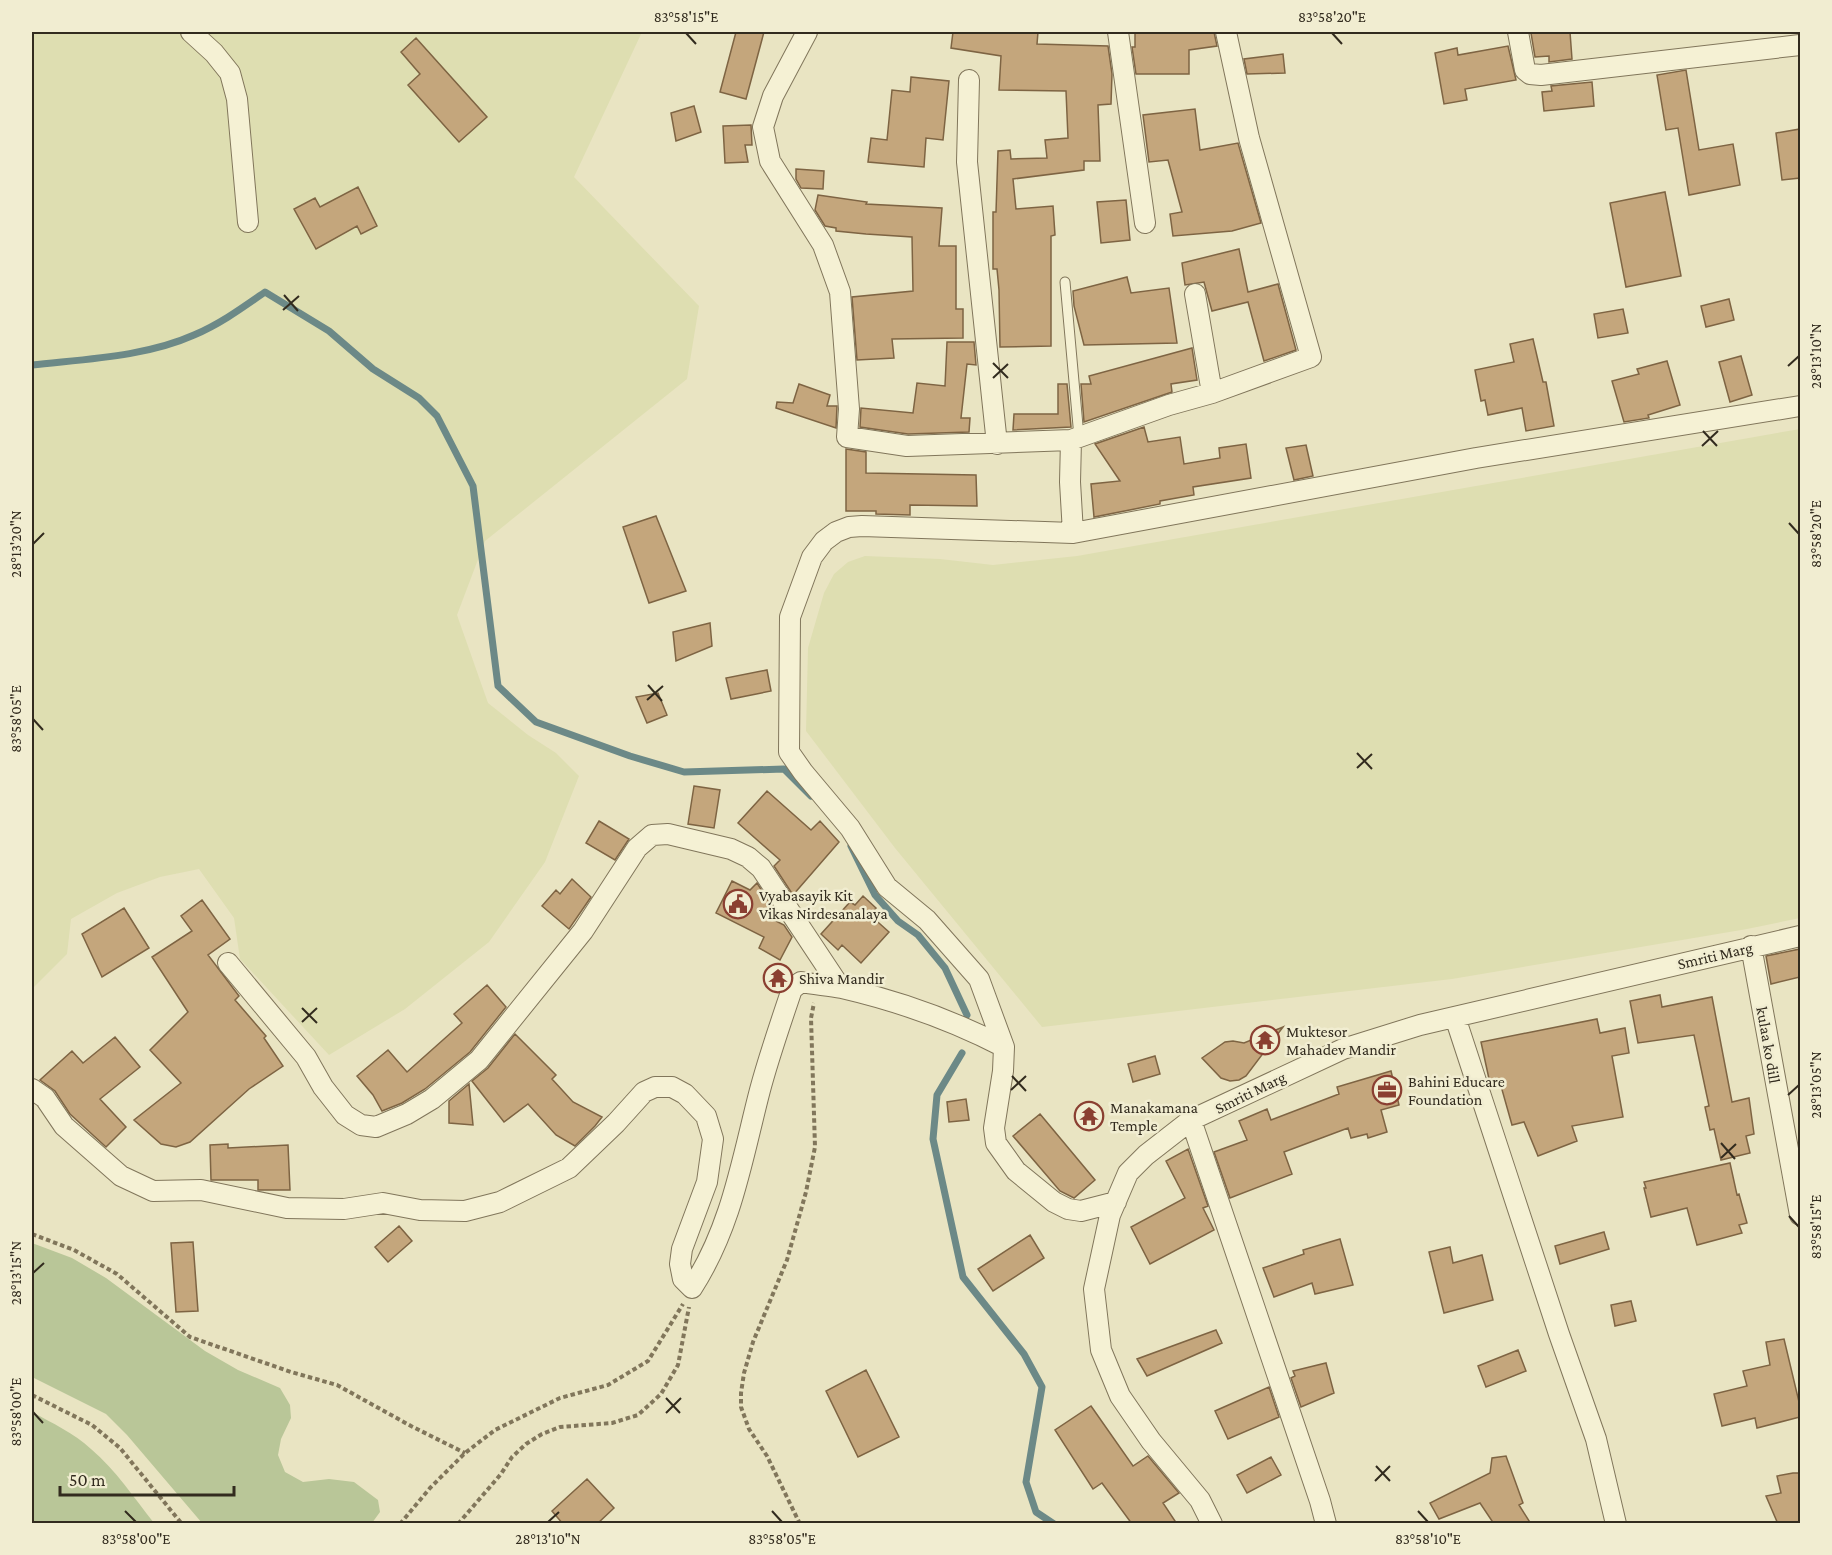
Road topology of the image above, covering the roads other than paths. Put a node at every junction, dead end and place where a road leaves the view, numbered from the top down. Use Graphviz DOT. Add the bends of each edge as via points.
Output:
graph roads {
  1 [pos="191,32"];
  2 [pos="807,32"];
  3 [pos="1118,32"];
  4 [pos="1226,32"];
  5 [pos="1518,32"];
  6 [pos="1800,45"];
  7 [pos="969,80"];
  8 [pos="248,222"];
  9 [pos="1145,223"];
  10 [pos="1065,282"];
  11 [pos="1195,294"];
  12 [pos="1212,393"];
  13 [pos="1800,406"];
  14 [pos="1075,439"];
  15 [pos="997,444"];
  16 [pos="1073,533"];
  17 [pos="1800,936"];
  18 [pos="1751,946"];
  19 [pos="228,963"];
  20 [pos="840,987"];
  21 [pos="1455,1017"];
  22 [pos="1004,1047"];
  23 [pos="32,1089"];
  24 [pos="1191,1120"];
  25 [pos="1116,1202"];
  26 [pos="1800,1215"];
  27 [pos="1212,1524"];
  28 [pos="1326,1524"];
  29 [pos="1616,1524"];
  1 -- 8 [label="street" via="230,73 237,99"];
  2 -- 15 [label="street" via="773,96 763,127 770,160 823,245 840,292 849,409 847,437 908,446"];
  3 -- 9 [label="street"];
  4 -- 12 [label="street" via="1249,138 1311,357"];
  5 -- 6 [label="street" via="1525,70 1541,75"];
  7 -- 15 [label="street" via="968,162"];
  10 -- 14 [label="lane"];
  11 -- 12 [label="street"];
  12 -- 14 [label="street"];
  13 -- 16 [label="street" via="1476,458"];
  14 -- 15 [label="street"];
  14 -- 16 [label="street" via="1070,482"];
  16 -- 22 [label="street" via="849,527 824,541 812,557 790,617 789,752 850,828 887,887 927,920 979,979"];
  17 -- 18 [label="street, Smriti Marg"];
  18 -- 21 [label="street, Smriti Marg"];
  18 -- 26 [label="street, kulaa ko dill"];
  19 -- 20 [label="street" via="306,1057 345,1115 361,1125 376,1127 432,1099 479,1060 583,931 637,848 652,835 668,834 748,857 761,868"];
  20 -- 22 [label="street" via="933,1016"];
  20 -- 23 [label="street" via="801,982 792,989 728,1215 711,1257 692,1288 683,1279 681,1257 707,1182 713,1139 706,1116 685,1094 672,1087 644,1092 569,1168 500,1202 465,1211 420,1210 383,1203 344,1209 287,1208 201,1190 153,1191 121,1176 64,1126 45,1098"];
  21 -- 24 [label="street, Smriti Marg" via="1342,1049"];
  21 -- 29 [label="street" via="1596,1439"];
  22 -- 25 [label="street" via="994,1128 996,1143 1017,1171 1068,1209 1081,1211"];
  24 -- 25 [label="street, Smriti Marg" via="1128,1173"];
  24 -- 28 [label="street"];
  25 -- 27 [label="street, Smriti Marg" via="1094,1289 1101,1350 1120,1396 1200,1500"];
}
